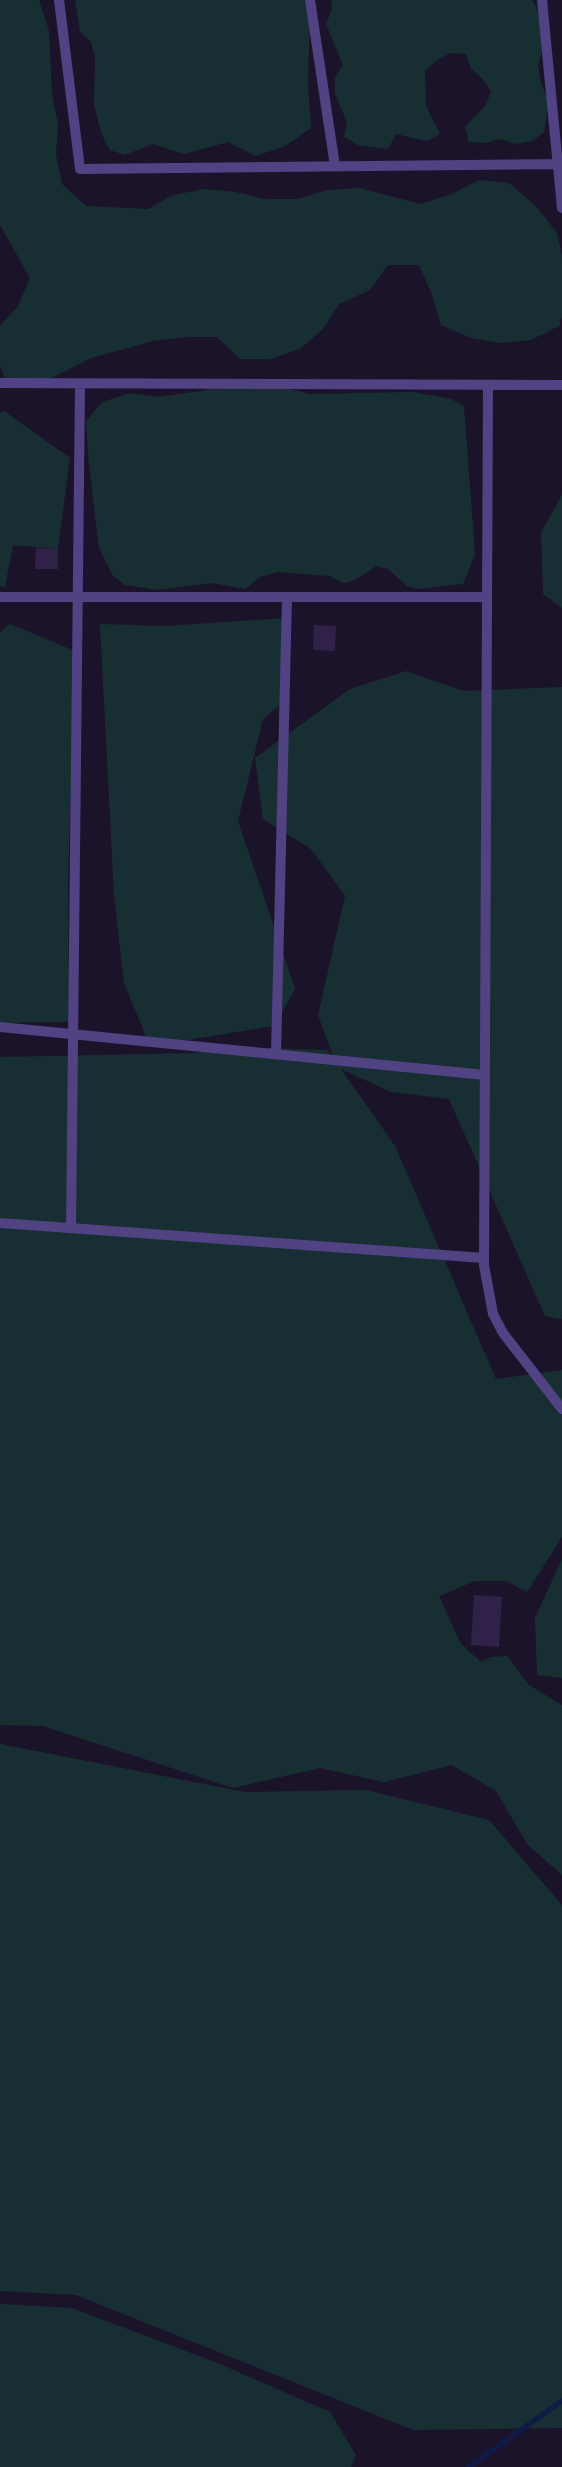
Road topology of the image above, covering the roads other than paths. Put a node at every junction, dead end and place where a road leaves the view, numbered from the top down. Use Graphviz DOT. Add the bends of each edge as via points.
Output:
graph roads {
  1 [pos="60,0"];
  2 [pos="310,0"];
  3 [pos="542,0"];
  4 [pos="560,164"];
  5 [pos="335,166"];
  6 [pos="562,208"];
  7 [pos="0,383"];
  8 [pos="80,385"];
  9 [pos="488,385"];
  10 [pos="562,386"];
  11 [pos="0,597"];
  12 [pos="77,597"];
  13 [pos="287,597"];
  14 [pos="487,597"];
  15 [pos="0,1027"];
  16 [pos="73,1034"];
  17 [pos="276,1054"];
  18 [pos="485,1075"];
  19 [pos="0,1223"];
  20 [pos="71,1228"];
  21 [pos="484,1258"];
  22 [pos="562,1409"];
  1 -- 5 [label="street" via="80,169"];
  2 -- 5 [label="street"];
  3 -- 4 [label="street"];
  4 -- 5 [label="street"];
  4 -- 6 [label="street"];
  7 -- 8 [label="street"];
  8 -- 9 [label="street"];
  8 -- 12 [label="street"];
  9 -- 10 [label="street"];
  9 -- 14 [label="street"];
  11 -- 12 [label="street"];
  12 -- 13 [label="street"];
  12 -- 16 [label="street"];
  13 -- 14 [label="street"];
  13 -- 17 [label="street"];
  14 -- 18 [label="street"];
  15 -- 16 [label="street"];
  16 -- 17 [label="street"];
  16 -- 20 [label="street"];
  17 -- 18 [label="street"];
  18 -- 21 [label="street"];
  19 -- 20 [label="street"];
  20 -- 21 [label="street"];
  21 -- 22 [label="street" via="493,1314 503,1333"];
}
